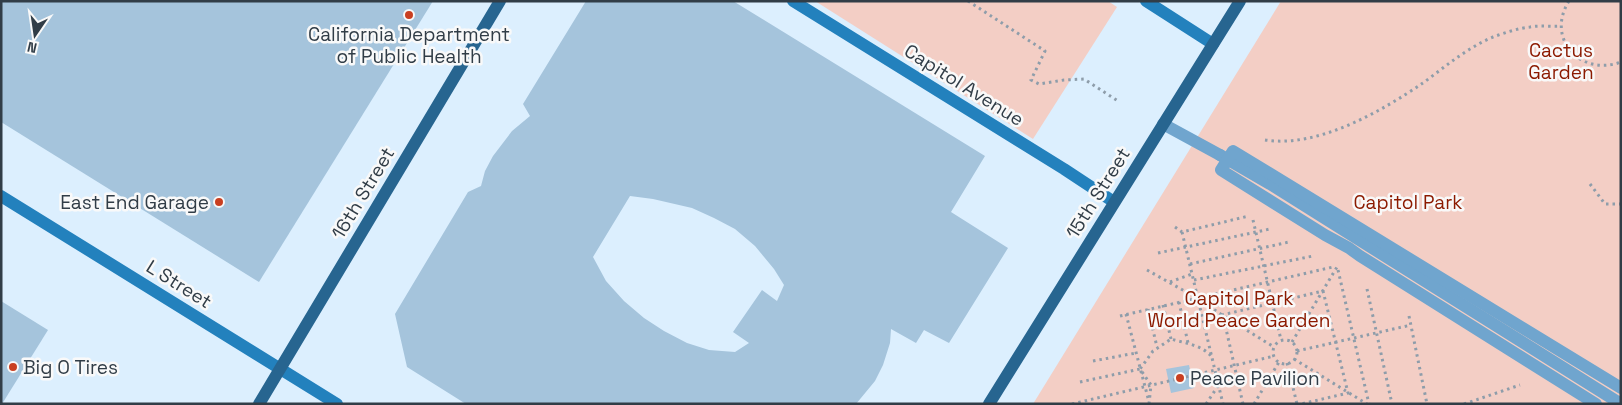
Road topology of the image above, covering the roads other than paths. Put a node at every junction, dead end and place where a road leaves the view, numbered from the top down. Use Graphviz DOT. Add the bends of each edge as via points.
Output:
graph roads {
  1 [pos="500,1"];
  2 [pos="793,1"];
  3 [pos="1146,1"];
  4 [pos="1240,1"];
  5 [pos="1213,44"];
  6 [pos="1163,124"];
  7 [pos="1224,158"];
  8 [pos="1,196"];
  9 [pos="1114,202"];
  10 [pos="280,369"];
  11 [pos="1621,388"];
  12 [pos="259,404"];
  13 [pos="337,404"];
  14 [pos="989,404"];
  15 [pos="1596,404"];
  16 [pos="1621,404"];
  1 -- 10 [label="main road, 16th Street"];
  2 -- 9 [label="street, Capitol Avenue"];
  3 -- 5 [label="street"];
  4 -- 5 [label="main road, 15th Street"];
  5 -- 6 [label="main road, 15th Street"];
  6 -- 7 [label="street"];
  6 -- 9 [label="main road, 15th Street"];
  7 -- 11 [label="street" via="1233,151"];
  7 -- 15 [label="street" via="1221,170"];
  7 -- 16 [label="street"];
  8 -- 10 [label="street, L Street"];
  9 -- 14 [label="main road, 15th Street"];
  10 -- 12 [label="main road, 16th Street"];
  10 -- 13 [label="street, L Street"];
}
